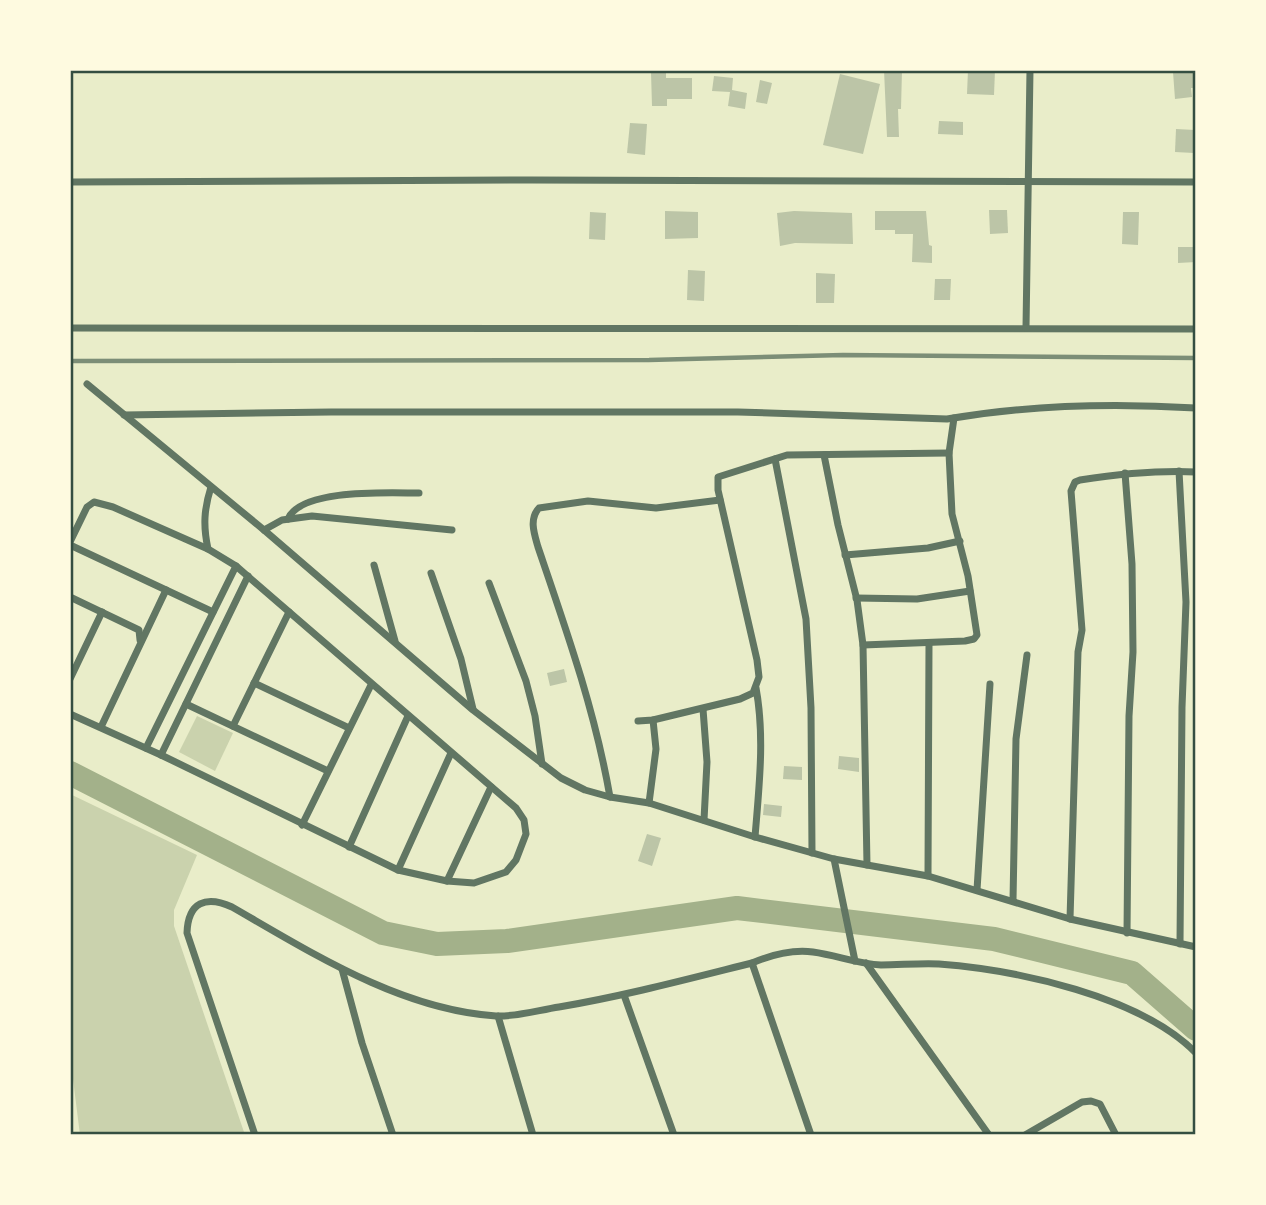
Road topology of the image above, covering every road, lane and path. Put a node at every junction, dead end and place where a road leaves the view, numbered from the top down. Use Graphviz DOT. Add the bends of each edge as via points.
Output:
graph roads {
  1 [pos="1030,70"];
  2 [pos="70,182"];
  3 [pos="1030,182"];
  4 [pos="1196,182"];
  5 [pos="70,328"];
  6 [pos="1026,328"];
  7 [pos="1196,329"];
  8 [pos="87,384"];
  9 [pos="1196,408"];
  10 [pos="124,415"];
  11 [pos="954,418"];
  12 [pos="949,453"];
  13 [pos="824,455"];
  14 [pos="775,459"];
  15 [pos="1179,471"];
  16 [pos="1196,472"];
  17 [pos="1125,473"];
  18 [pos="211,487"];
  19 [pos="419,492"];
  20 [pos="720,500"];
  21 [pos="288,519"];
  22 [pos="264,530"];
  23 [pos="452,530"];
  24 [pos="71,539"];
  25 [pos="960,541"];
  26 [pos="208,549"];
  27 [pos="845,555"];
  28 [pos="374,565"];
  29 [pos="236,566"];
  30 [pos="431,573"];
  31 [pos="248,576"];
  32 [pos="489,583"];
  33 [pos="166,590"];
  34 [pos="970,592"];
  35 [pos="70,597"];
  36 [pos="856,598"];
  37 [pos="102,612"];
  38 [pos="213,612"];
  39 [pos="289,612"];
  40 [pos="140,641"];
  41 [pos="395,641"];
  42 [pos="929,644"];
  43 [pos="863,645"];
  44 [pos="1027,655"];
  45 [pos="70,679"];
  46 [pos="254,683"];
  47 [pos="990,684"];
  48 [pos="371,685"];
  49 [pos="756,687"];
  50 [pos="186,704"];
  51 [pos="702,709"];
  52 [pos="473,710"];
  53 [pos="70,714"];
  54 [pos="408,716"];
  55 [pos="653,720"];
  56 [pos="638,721"];
  57 [pos="233,726"];
  58 [pos="101,727"];
  59 [pos="349,728"];
  60 [pos="146,748"];
  61 [pos="452,753"];
  62 [pos="161,755"];
  63 [pos="542,764"];
  64 [pos="328,771"];
  65 [pos="491,787"];
  66 [pos="610,797"];
  67 [pos="649,803"];
  68 [pos="704,820"];
  69 [pos="302,825"];
  70 [pos="755,837"];
  71 [pos="349,847"];
  72 [pos="812,853"];
  73 [pos="834,859"];
  74 [pos="867,865"];
  75 [pos="398,870"];
  76 [pos="928,876"];
  77 [pos="447,881"];
  78 [pos="977,890"];
  79 [pos="1013,901"];
  80 [pos="1070,919"];
  81 [pos="1127,933"];
  82 [pos="1180,944"];
  83 [pos="1196,947"];
  84 [pos="855,961"];
  85 [pos="751,963"];
  86 [pos="866,963"];
  87 [pos="342,969"];
  88 [pos="624,995"];
  89 [pos="498,1016"];
  90 [pos="1196,1053"];
  91 [pos="255,1135"];
  92 [pos="393,1135"];
  93 [pos="533,1135"];
  94 [pos="674,1135"];
  95 [pos="811,1135"];
  96 [pos="989,1135"];
  97 [pos="1025,1135"];
  98 [pos="1116,1135"];
  1 -- 3 [label="street"];
  2 -- 3 [label="street"];
  3 -- 4 [label="street"];
  3 -- 6 [label="street"];
  5 -- 6 [label="street"];
  6 -- 7 [label="street"];
  8 -- 10 [label="street"];
  9 -- 11 [label="street" via="1038,408"];
  10 -- 11 [label="street" via="728,412"];
  10 -- 18 [label="street"];
  11 -- 12 [label="street"];
  12 -- 13 [label="street"];
  12 -- 25 [label="street" via="951,514"];
  13 -- 14 [label="street"];
  13 -- 27 [label="street"];
  14 -- 20 [label="street" via="718,477"];
  14 -- 72 [label="street" via="806,619"];
  15 -- 16 [label="street"];
  15 -- 17 [label="street"];
  15 -- 82 [label="street" via="1186,602"];
  17 -- 80 [label="street" via="1080,480 1072,486 1082,630"];
  17 -- 81 [label="street" via="1133,652"];
  18 -- 22 [label="street"];
  18 -- 26 [label="street" via="204,519"];
  19 -- 21 [label="street" via="312,500 294,509"];
  20 -- 49 [label="street" via="757,660"];
  20 -- 66 [label="street" via="656,508 588,502 539,508 533,516 538,547 596,726"];
  21 -- 22 [label="street"];
  21 -- 23 [label="street" via="312,516"];
  22 -- 41 [label="street"];
  24 -- 26 [label="street" via="87,506 94,502"];
  24 -- 33 [label="street"];
  25 -- 27 [label="street"];
  25 -- 34 [label="street"];
  26 -- 29 [label="street"];
  27 -- 36 [label="street"];
  28 -- 41 [label="street"];
  29 -- 31 [label="street"];
  29 -- 38 [label="street"];
  30 -- 52 [label="street"];
  31 -- 39 [label="street"];
  31 -- 50 [label="street"];
  32 -- 63 [label="street" via="526,681"];
  33 -- 38 [label="street"];
  33 -- 40 [label="street"];
  34 -- 36 [label="street" via="917,599"];
  34 -- 42 [label="street" via="977,635 971,640"];
  35 -- 37 [label="street"];
  36 -- 43 [label="street"];
  37 -- 40 [label="street" via="139,630"];
  37 -- 45 [label="street"];
  38 -- 60 [label="street"];
  39 -- 46 [label="street"];
  39 -- 48 [label="street"];
  40 -- 58 [label="street"];
  41 -- 52 [label="street"];
  42 -- 43 [label="street"];
  42 -- 76 [label="street"];
  43 -- 74 [label="street"];
  44 -- 79 [label="street" via="1016,739"];
  46 -- 57 [label="street"];
  46 -- 59 [label="street"];
  47 -- 78 [label="street"];
  48 -- 54 [label="street"];
  48 -- 59 [label="street"];
  49 -- 51 [label="street" via="748,696"];
  49 -- 70 [label="street" via="761,762"];
  50 -- 57 [label="street"];
  50 -- 62 [label="street"];
  51 -- 55 [label="street"];
  51 -- 68 [label="street" via="707,762"];
  52 -- 63 [label="street"];
  53 -- 58 [label="street"];
  54 -- 61 [label="street"];
  54 -- 71 [label="street"];
  55 -- 56 [label="street"];
  55 -- 67 [label="street" via="656,750"];
  57 -- 64 [label="street"];
  58 -- 60 [label="street"];
  59 -- 64 [label="street"];
  60 -- 62 [label="street"];
  61 -- 65 [label="street"];
  61 -- 75 [label="street"];
  62 -- 69 [label="street"];
  63 -- 66 [label="street" via="585,790"];
  64 -- 69 [label="street"];
  65 -- 77 [label="street"];
  65 -- 77 [label="street" via="524,820 522,848 506,872 474,883"];
  66 -- 67 [label="street"];
  67 -- 68 [label="street"];
  68 -- 70 [label="street"];
  69 -- 71 [label="street"];
  70 -- 72 [label="street"];
  71 -- 75 [label="street"];
  72 -- 73 [label="street"];
  73 -- 74 [label="street"];
  73 -- 84 [label="street"];
  74 -- 76 [label="street"];
  75 -- 77 [label="street"];
  76 -- 78 [label="street"];
  78 -- 79 [label="street"];
  79 -- 80 [label="street"];
  80 -- 81 [label="street"];
  81 -- 82 [label="street"];
  82 -- 83 [label="street"];
  84 -- 85 [label="street" via="793,951"];
  84 -- 86 [label="street"];
  85 -- 88 [label="street"];
  85 -- 95 [label="street"];
  86 -- 90 [label="street" via="974,967 1071,989 1146,1016"];
  86 -- 96 [label="street"];
  87 -- 89 [label="street" via="434,1004"];
  87 -- 91 [label="street" via="221,902 206,901 188,919 187,933"];
  87 -- 92 [label="street"];
  88 -- 89 [label="street"];
  88 -- 94 [label="street"];
  89 -- 93 [label="street"];
  97 -- 98 [label="street" via="1091,1101 1100,1104"];
}
